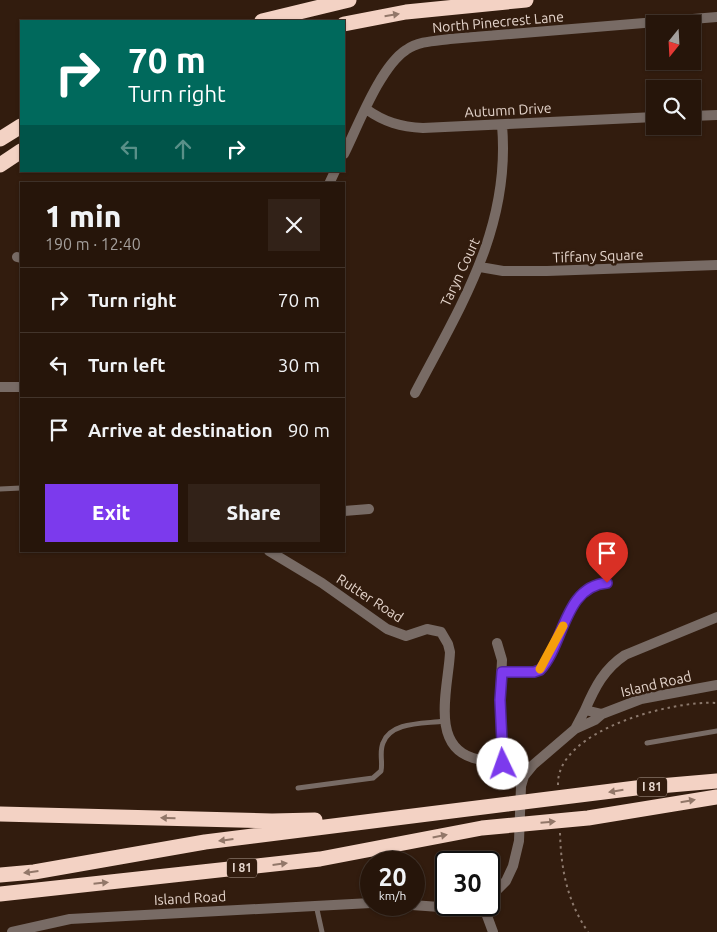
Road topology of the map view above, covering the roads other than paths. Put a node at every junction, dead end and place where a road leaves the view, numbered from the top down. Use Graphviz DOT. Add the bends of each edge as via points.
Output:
graph roads {
  1 [pos="349,0"];
  2 [pos="526,0"];
  3 [pos="717,17"];
  4 [pos="266,20"];
  5 [pos="345,24"];
  6 [pos="366,109"];
  7 [pos="717,115"];
  8 [pos="701,116"];
  9 [pos="646,117"];
  10 [pos="502,125"];
  11 [pos="20,127"];
  12 [pos="0,139"];
  13 [pos="20,152"];
  14 [pos="345,152"];
  15 [pos="0,165"];
  16 [pos="717,266"];
  17 [pos="480,267"];
  18 [pos="0,387"];
  19 [pos="20,387"];
  20 [pos="415,393"];
  21 [pos="20,488"];
  22 [pos="0,489"];
  23 [pos="369,509"];
  24 [pos="345,511"];
  25 [pos="271,552"];
  26 [pos="607,583"];
  27 [pos="717,617"];
  28 [pos="496,643"];
  29 [pos="502,672"];
  30 [pos="717,685"];
  31 [pos="585,710"];
  32 [pos="602,714"];
  33 [pos="444,721"];
  34 [pos="575,729"];
  35 [pos="717,731"];
  36 [pos="647,743"];
  37 [pos="503,764"];
  38 [pos="530,768"];
  39 [pos="717,781"];
  40 [pos="298,788"];
  41 [pos="717,797"];
  42 [pos="0,814"];
  43 [pos="409,817"];
  44 [pos="0,876"];
  45 [pos="64,887"];
  46 [pos="500,887"];
  47 [pos="0,894"];
  48 [pos="0,903"];
  49 [pos="360,904"];
  50 [pos="316,905"];
  51 [pos="487,916"];
  52 [pos="12,932"];
  53 [pos="322,932"];
  54 [pos="492,932"];
  1 -- 4 [label="highway"];
  5 -- 2 [label="highway, one-way" via="406,12"];
  3 -- 6 [label="street, North Pinecrest Lane" via="425,42 407,49 393,60"];
  6 -- 10 [label="street, Autumn Drive" via="379,119 409,128"];
  6 -- 14 [label="street, North Pinecrest Lane"];
  7 -- 8 [label="street"];
  9 -- 10 [label="street, Autumn Drive"];
  10 -- 17 [label="street, Taryn Court" via="501,192 492,234"];
  11 -- 12 [label="highway"];
  13 -- 15 [label="highway"];
  16 -- 17 [label="street, Tiffany Square" via="547,271 502,271"];
  17 -- 20 [label="street, Taryn Court"];
  18 -- 19 [label="street"];
  21 -- 22 [label="lane"];
  23 -- 24 [label="street"];
  25 -- 33 [label="street, Rutter Road" via="387,629 406,636 427,629 441,632 450,652"];
  26 -- 29 [label="lane" via="595,585 582,593 540,670"];
  27 -- 31 [label="street" via="615,662 596,684"];
  28 -- 29 [label="street"];
  29 -- 37 [label="street"];
  30 -- 32 [label="street, Island Road" via="641,699"];
  31 -- 32 [label="street"];
  31 -- 34 [label="street"];
  32 -- 34 [label="street, Island Road"];
  33 -- 37 [label="street, Rutter Road" via="450,742 464,754"];
  33 -- 40 [label="lane" via="403,727 390,734 381,749 381,771 373,778"];
  34 -- 38 [label="street"];
  35 -- 36 [label="lane"];
  37 -- 38 [label="street, Rutter Road"];
  38 -- 46 [label="street" via="521,786 519,841 513,866"];
  39 -- 43 [label="highway, I 81, one-way"];
  45 -- 41 [label="highway, I 81, one-way" via="320,859 482,828 588,818"];
  43 -- 42 [label="highway, one-way" via="272,821"];
  43 -- 44 [label="highway, I 81, one-way" via="205,842"];
  45 -- 47 [label="highway, I 81"];
  45 -- 48 [label="highway"];
  49 -- 50 [label="street, Island Road"];
  50 -- 52 [label="street, Island Road" via="70,918"];
  50 -- 53 [label="lane"];
  51 -- 54 [label="street"];
}
